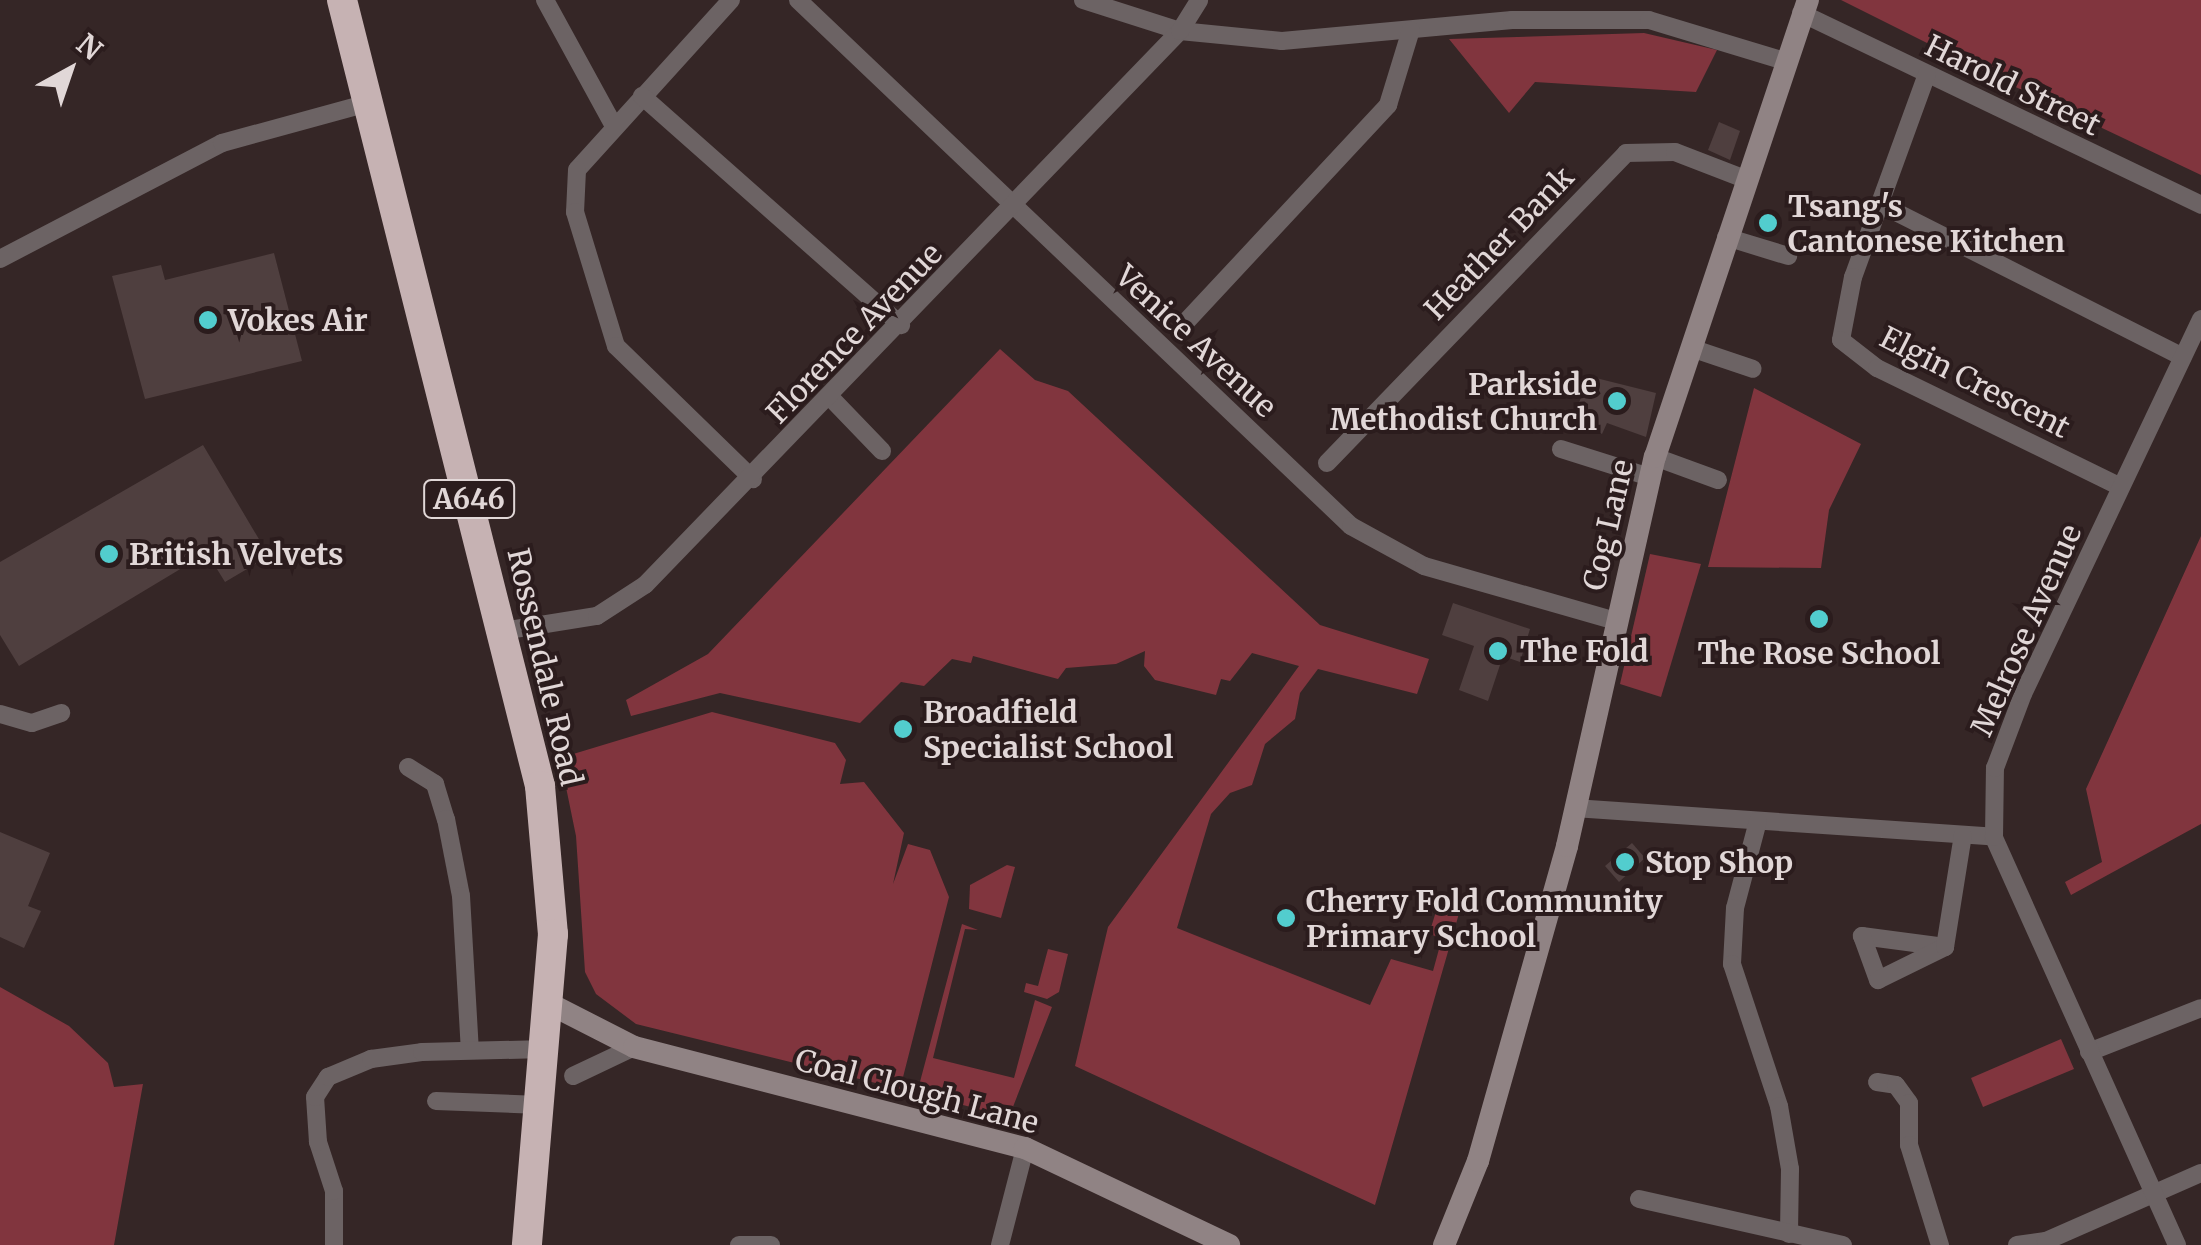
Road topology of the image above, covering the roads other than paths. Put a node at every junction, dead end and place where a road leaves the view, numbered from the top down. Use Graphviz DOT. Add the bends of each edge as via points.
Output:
graph roads {
  1 [pos="342,0"];
  2 [pos="545,0"];
  3 [pos="731,0"];
  4 [pos="798,0"];
  5 [pos="1082,0"];
  6 [pos="1199,0"];
  7 [pos="1804,7"];
  8 [pos="1411,30"];
  9 [pos="1180,32"];
  10 [pos="1785,61"];
  11 [pos="1927,74"];
  12 [pos="642,96"];
  13 [pos="368,103"];
  14 [pos="614,126"];
  15 [pos="1745,179"];
  16 [pos="1880,204"];
  17 [pos="1013,205"];
  18 [pos="2201,205"];
  19 [pos="1726,238"];
  20 [pos="1788,256"];
  21 [pos="0,259"];
  22 [pos="2201,319"];
  23 [pos="901,324"];
  24 [pos="1184,325"];
  25 [pos="1690,348"];
  26 [pos="2183,357"];
  27 [pos="1753,369"];
  28 [pos="830,397"];
  29 [pos="1561,449"];
  30 [pos="882,451"];
  31 [pos="1327,464"];
  32 [pos="1652,467"];
  33 [pos="753,478"];
  34 [pos="1718,480"];
  35 [pos="2121,486"];
  36 [pos="1616,620"];
  37 [pos="502,631"];
  38 [pos="61,713"];
  39 [pos="0,714"];
  40 [pos="408,767"];
  41 [pos="1574,808"];
  42 [pos="1758,821"];
  43 [pos="1963,835"];
  44 [pos="1994,837"];
  45 [pos="1945,948"];
  46 [pos="550,1004"];
  47 [pos="2201,1008"];
  48 [pos="634,1047"];
  49 [pos="545,1049"];
  50 [pos="470,1050"];
  51 [pos="2088,1052"];
  52 [pos="573,1076"];
  53 [pos="1877,1082"];
  54 [pos="436,1100"];
  55 [pos="540,1104"];
  56 [pos="1025,1148"];
  57 [pos="2201,1174"];
  58 [pos="2154,1196"];
  59 [pos="1639,1200"];
  60 [pos="1789,1234"];
  61 [pos="334,1245"];
  62 [pos="528,1245"];
  63 [pos="739,1245"];
  64 [pos="771,1245"];
  65 [pos="1000,1245"];
  66 [pos="1230,1245"];
  67 [pos="1444,1245"];
  68 [pos="1842,1245"];
  69 [pos="1940,1245"];
  70 [pos="2017,1245"];
  71 [pos="2177,1245"];
  1 -- 13 [label="highway, Rossendale Road / A646"];
  2 -- 14 [label="street"];
  3 -- 12 [label="street"];
  4 -- 17 [label="street, Venice Avenue"];
  5 -- 9 [label="street"];
  6 -- 9 [label="street, Florence Avenue"];
  7 -- 10 [label="street, Cog Lane"];
  7 -- 11 [label="street, Harold Street"];
  8 -- 9 [label="street" via="1282,41"];
  8 -- 10 [label="street" via="1649,20"];
  8 -- 24 [label="street" via="1388,105"];
  9 -- 17 [label="street, Florence Avenue"];
  10 -- 15 [label="street, Cog Lane"];
  11 -- 16 [label="street, Elgin Crescent"];
  11 -- 18 [label="street, Harold Street"];
  12 -- 14 [label="street"];
  12 -- 23 [label="street"];
  13 -- 21 [label="street" via="222,143"];
  13 -- 37 [label="highway, Rossendale Road / A646"];
  14 -- 33 [label="street" via="578,170 575,212 616,346"];
  15 -- 19 [label="street, Cog Lane"];
  15 -- 31 [label="street, Heather Bank" via="1676,152 1626,153"];
  16 -- 26 [label="street"];
  16 -- 35 [label="street, Elgin Crescent" via="1841,340 1877,368"];
  17 -- 23 [label="street, Florence Avenue"];
  17 -- 36 [label="street, Venice Avenue" via="1352,526 1424,566"];
  19 -- 20 [label="street"];
  19 -- 25 [label="street, Cog Lane"];
  22 -- 26 [label="street, Melrose Avenue"];
  23 -- 28 [label="street, Florence Avenue"];
  25 -- 27 [label="street"];
  25 -- 32 [label="street, Cog Lane"];
  26 -- 35 [label="street, Melrose Avenue"];
  28 -- 30 [label="street"];
  28 -- 33 [label="street, Florence Avenue"];
  29 -- 32 [label="street"];
  32 -- 34 [label="street"];
  32 -- 36 [label="street, Cog Lane"];
  33 -- 37 [label="street, Florence Avenue" via="645,585 597,616"];
  35 -- 44 [label="street, Melrose Avenue" via="2002,750"];
  36 -- 41 [label="street, Cog Lane"];
  37 -- 46 [label="highway, Rossendale Road / A646" via="540,786 553,934"];
  38 -- 39 [label="street" via="32,722"];
  40 -- 50 [label="street" via="435,784 446,818 463,910"];
  41 -- 42 [label="street"];
  41 -- 67 [label="street, Cog Lane" via="1509,1058"];
  42 -- 43 [label="street"];
  42 -- 60 [label="street" via="1735,908 1732,964 1779,1106 1790,1169"];
  43 -- 44 [label="street"];
  43 -- 45 [label="street"];
  44 -- 51 [label="street, Melrose Avenue"];
  46 -- 48 [label="street, Coal Clough Lane"];
  46 -- 49 [label="highway, Rossendale Road / A646"];
  47 -- 51 [label="street"];
  48 -- 52 [label="street"];
  48 -- 56 [label="street, Coal Clough Lane"];
  49 -- 50 [label="street"];
  49 -- 55 [label="highway, Rossendale Road / A646"];
  50 -- 61 [label="street" via="370,1059 328,1077 316,1097 318,1142 334,1191"];
  51 -- 58 [label="street, Melrose Avenue"];
  53 -- 69 [label="street" via="1896,1085 1909,1104 1909,1145"];
  54 -- 55 [label="street"];
  55 -- 62 [label="highway, Rossendale Road / A646"];
  56 -- 65 [label="street"];
  56 -- 66 [label="street, Coal Clough Lane"];
  57 -- 58 [label="street"];
  58 -- 70 [label="street" via="2046,1241"];
  58 -- 71 [label="street, Melrose Avenue"];
  59 -- 60 [label="street"];
  60 -- 68 [label="street"];
  63 -- 64 [label="street"];
}
